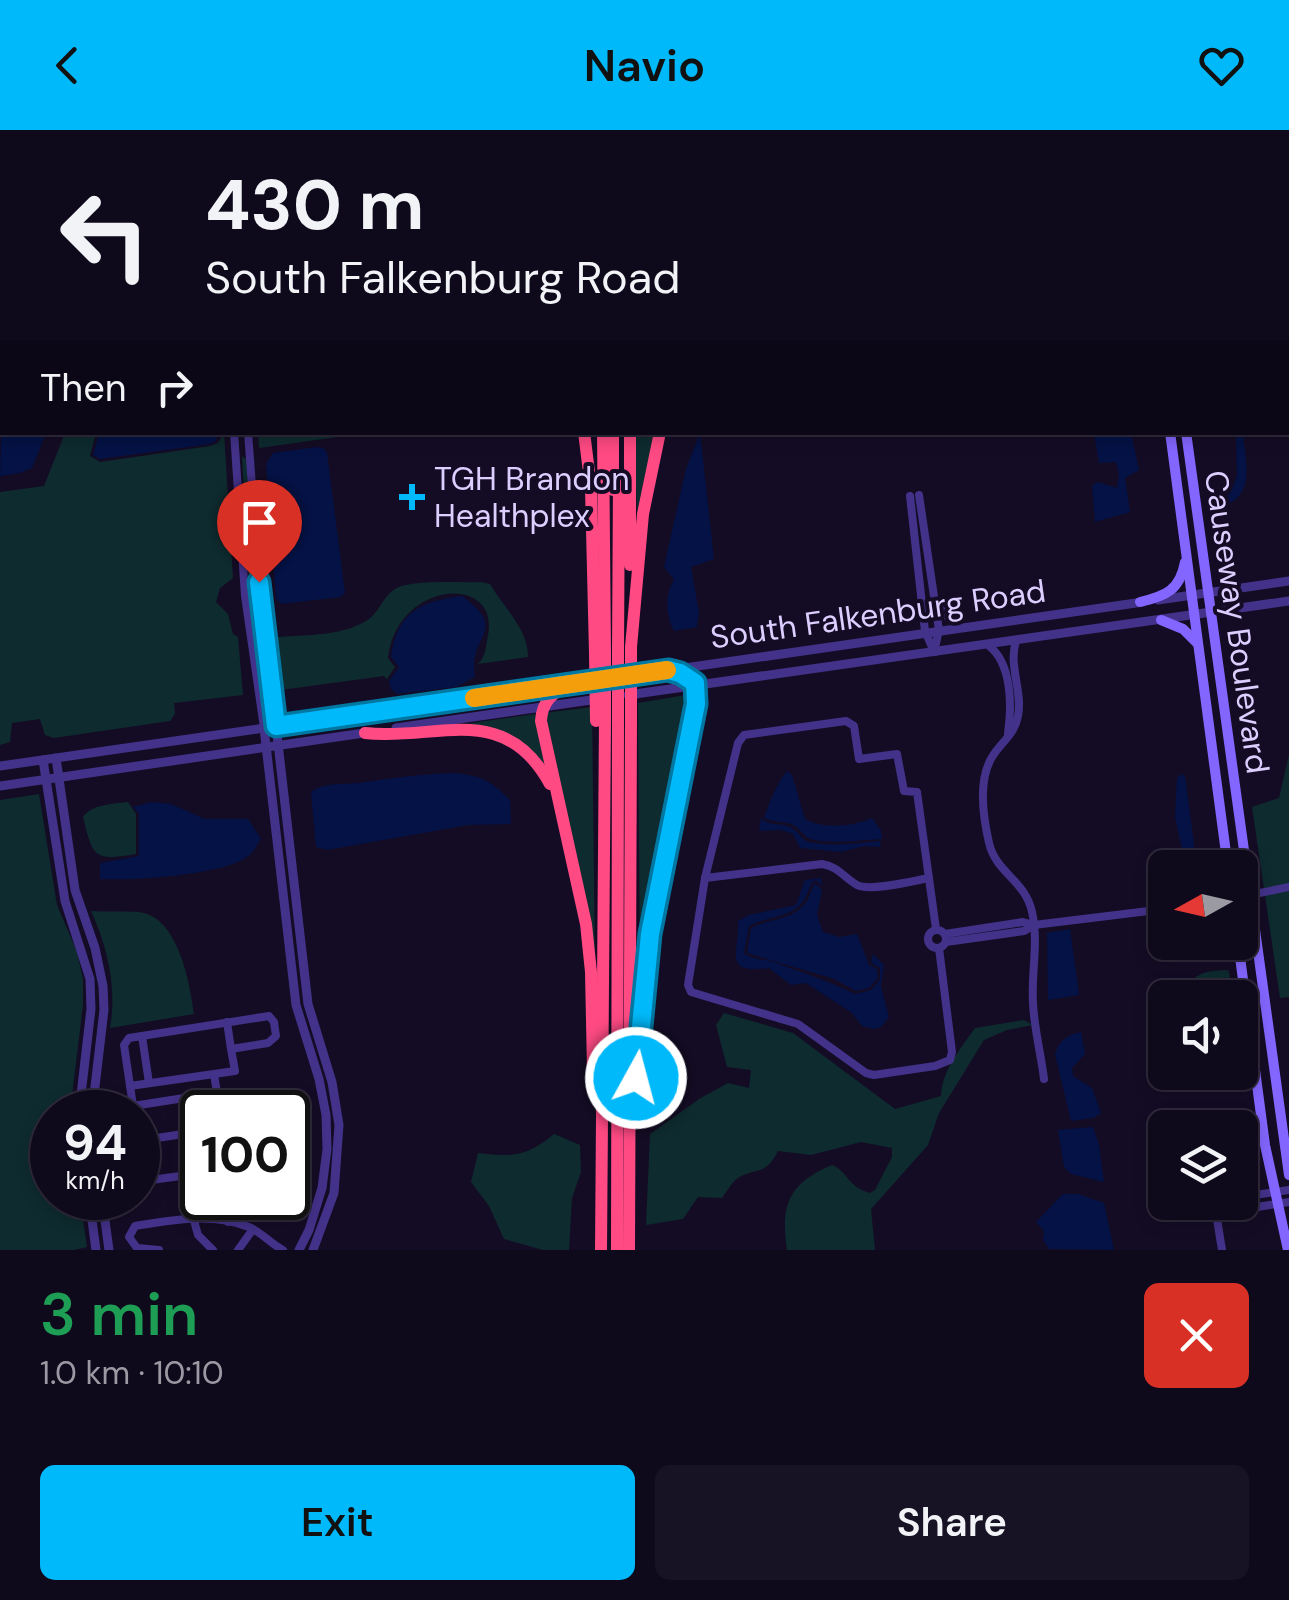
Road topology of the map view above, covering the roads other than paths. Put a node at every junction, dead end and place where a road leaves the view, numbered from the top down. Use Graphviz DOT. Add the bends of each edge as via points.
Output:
graph roads {
  1 [pos="234,435"];
  2 [pos="584,435"];
  3 [pos="604,435"];
  4 [pos="616,435"];
  5 [pos="630,435"];
  6 [pos="659,435"];
  7 [pos="1170,435"];
  8 [pos="1186,435"];
  9 [pos="248,438"];
  10 [pos="235,444"];
  11 [pos="1186,551"];
  12 [pos="1289,581"];
  13 [pos="1208,593"];
  14 [pos="1192,596"];
  15 [pos="1289,601"];
  16 [pos="1140,602"];
  17 [pos="936,606"];
  18 [pos="1211,612"];
  19 [pos="1194,616"];
  20 [pos="1161,620"];
  21 [pos="960,626"];
  22 [pos="939,630"];
  23 [pos="925,631"];
  24 [pos="1016,641"];
  25 [pos="988,644"];
  26 [pos="1198,646"];
  27 [pos="612,650"];
  28 [pos="934,652"];
  29 [pos="668,670"];
  30 [pos="569,684"];
  31 [pos="697,686"];
  32 [pos="543,707"];
  33 [pos="608,722"];
  34 [pos="276,726"];
  35 [pos="264,728"];
  36 [pos="364,733"];
  37 [pos="1008,738"];
  38 [pos="278,746"];
  39 [pos="266,747"];
  40 [pos="56,758"];
  41 [pos="39,761"];
  42 [pos="5,765"];
  43 [pos="58,777"];
  44 [pos="45,779"];
  45 [pos="2,785"];
  46 [pos="555,794"];
  47 [pos="1226,850"];
  48 [pos="1240,850"];
  49 [pos="706,878"];
  50 [pos="929,878"];
  51 [pos="1289,886"];
  52 [pos="1258,892"];
  53 [pos="1148,910"];
  54 [pos="1034,926"];
  55 [pos="941,938"];
  56 [pos="1241,960"];
  57 [pos="1255,960"];
  58 [pos="227,1022"];
  59 [pos="142,1036"];
  60 [pos="231,1049"];
  61 [pos="214,1074"];
  62 [pos="1044,1079"];
  63 [pos="149,1083"];
  64 [pos="130,1086"];
  65 [pos="82,1090"];
  66 [pos="95,1090"];
  67 [pos="216,1090"];
  68 [pos="180,1099"];
  69 [pos="630,1123"];
  70 [pos="1289,1175"];
  71 [pos="602,1182"];
  72 [pos="1289,1190"];
  73 [pos="1280,1200"];
  74 [pos="180,1219"];
  75 [pos="92,1220"];
  76 [pos="105,1220"];
  77 [pos="193,1220"];
  78 [pos="214,1220"];
  79 [pos="1217,1220"];
  80 [pos="228,1222"];
  81 [pos="253,1229"];
  82 [pos="96,1250"];
  83 [pos="109,1250"];
  84 [pos="158,1250"];
  85 [pos="213,1250"];
  86 [pos="238,1250"];
  87 [pos="283,1250"];
  88 [pos="299,1250"];
  89 [pos="314,1250"];
  90 [pos="601,1250"];
  91 [pos="616,1250"];
  92 [pos="630,1250"];
  93 [pos="1222,1250"];
  94 [pos="1288,1250"];
  1 -- 10 [label="street"];
  2 -- 27 [label="highway"];
  3 -- 27 [label="highway"];
  4 -- 27 [label="highway"];
  5 -- 27 [label="highway"];
  6 -- 27 [label="highway"];
  7 -- 11 [label="main road, Causeway Boulevard"];
  8 -- 13 [label="main road, Causeway Boulevard"];
  9 -- 10 [label="street"];
  9 -- 34 [label="street"];
  10 -- 35 [label="street" via="245,596"];
  11 -- 14 [label="main road, Causeway Boulevard"];
  11 -- 16 [label="main road" via="1178,586"];
  12 -- 13 [label="street, South Falkenburg Road"];
  13 -- 14 [label="street, South Falkenburg Road"];
  13 -- 18 [label="main road, Causeway Boulevard"];
  14 -- 16 [label="street, South Falkenburg Road"];
  14 -- 19 [label="main road, Causeway Boulevard"];
  15 -- 18 [label="street, South Falkenburg Road"];
  16 -- 21 [label="street, South Falkenburg Road"];
  17 -- 21 [label="street"];
  17 -- 22 [label="street"];
  17 -- 23 [label="street" via="915,495"];
  18 -- 19 [label="street, South Falkenburg Road"];
  18 -- 48 [label="main road, Causeway Boulevard"];
  19 -- 20 [label="street, South Falkenburg Road"];
  19 -- 26 [label="main road, Causeway Boulevard"];
  20 -- 24 [label="street, South Falkenburg Road"];
  20 -- 26 [label="main road" via="1184,630"];
  21 -- 22 [label="street, South Falkenburg Road"];
  22 -- 23 [label="street, South Falkenburg Road"];
  22 -- 28 [label="street"];
  23 -- 28 [label="street"];
  23 -- 29 [label="street, South Falkenburg Road"];
  24 -- 25 [label="street, South Falkenburg Road"];
  24 -- 37 [label="street" via="1019,710"];
  25 -- 28 [label="street, South Falkenburg Road"];
  25 -- 37 [label="street" via="1004,664"];
  26 -- 47 [label="main road, Causeway Boulevard"];
  27 -- 33 [label="highway, bridge"];
  27 -- 69 [label="highway, bridge" via="631,716"];
  28 -- 31 [label="street, South Falkenburg Road"];
  29 -- 30 [label="street, South Falkenburg Road"];
  29 -- 31 [label="highway"];
  30 -- 32 [label="highway"];
  30 -- 34 [label="street, South Falkenburg Road"];
  31 -- 32 [label="street, South Falkenburg Road"];
  31 -- 69 [label="highway" via="650,934"];
  32 -- 36 [label="street, South Falkenburg Road"];
  32 -- 46 [label="highway"];
  33 -- 71 [label="highway"];
  33 -- 91 [label="highway" via="618,808"];
  34 -- 35 [label="street, South Falkenburg Road"];
  34 -- 38 [label="street"];
  35 -- 39 [label="street"];
  35 -- 40 [label="street, South Falkenburg Road"];
  36 -- 38 [label="street, South Falkenburg Road"];
  36 -- 46 [label="highway" via="490,732 531,757"];
  37 -- 54 [label="street" via="992,756 983,798 990,846 1001,868 1025,890"];
  38 -- 39 [label="street, South Falkenburg Road"];
  38 -- 89 [label="street" via="308,1004 339,1125 334,1193"];
  39 -- 43 [label="street, South Falkenburg Road"];
  39 -- 88 [label="street" via="296,1005 326,1115 322,1188"];
  40 -- 41 [label="street, South Falkenburg Road"];
  40 -- 43 [label="street"];
  41 -- 42 [label="street, South Falkenburg Road"];
  41 -- 44 [label="street"];
  43 -- 44 [label="street, South Falkenburg Road"];
  43 -- 66 [label="street" via="76,890 103,986"];
  44 -- 45 [label="street, South Falkenburg Road"];
  44 -- 65 [label="street" via="65,901 90,979"];
  46 -- 71 [label="highway" via="588,939"];
  49 -- 50 [label="street" via="822,864 866,888"];
  49 -- 50 [label="street" via="744,735 846,721 854,726 858,759 897,754 904,791 917,792"];
  49 -- 55 [label="street" via="691,992 798,1024 874,1076 950,1060"];
  50 -- 55 [label="street"];
  51 -- 52 [label="street"];
  53 -- 54 [label="street"];
  54 -- 55 [label="street"];
  54 -- 62 [label="street" via="1033,1002"];
  56 -- 73 [label="main road"];
  57 -- 70 [label="main road, Causeway Boulevard"];
  58 -- 59 [label="street"];
  58 -- 60 [label="street"];
  58 -- 60 [label="street" via="269,1016 274,1022 276,1036 268,1043"];
  59 -- 63 [label="street"];
  59 -- 64 [label="street" via="124,1045"];
  60 -- 61 [label="street" via="235,1071"];
  61 -- 63 [label="street"];
  61 -- 67 [label="street"];
  63 -- 64 [label="street"];
  64 -- 68 [label="street" via="133,1106"];
  69 -- 92 [label="highway"];
  71 -- 90 [label="highway"];
  72 -- 73 [label="street"];
  73 -- 94 [label="main road"];
  74 -- 84 [label="street" via="135,1226 129,1238 136,1248"];
  75 -- 82 [label="street"];
  76 -- 83 [label="street"];
  77 -- 85 [label="street"];
  78 -- 80 [label="street"];
  79 -- 93 [label="street"];
  80 -- 81 [label="street"];
  81 -- 86 [label="street"];
  81 -- 87 [label="street"];
}
